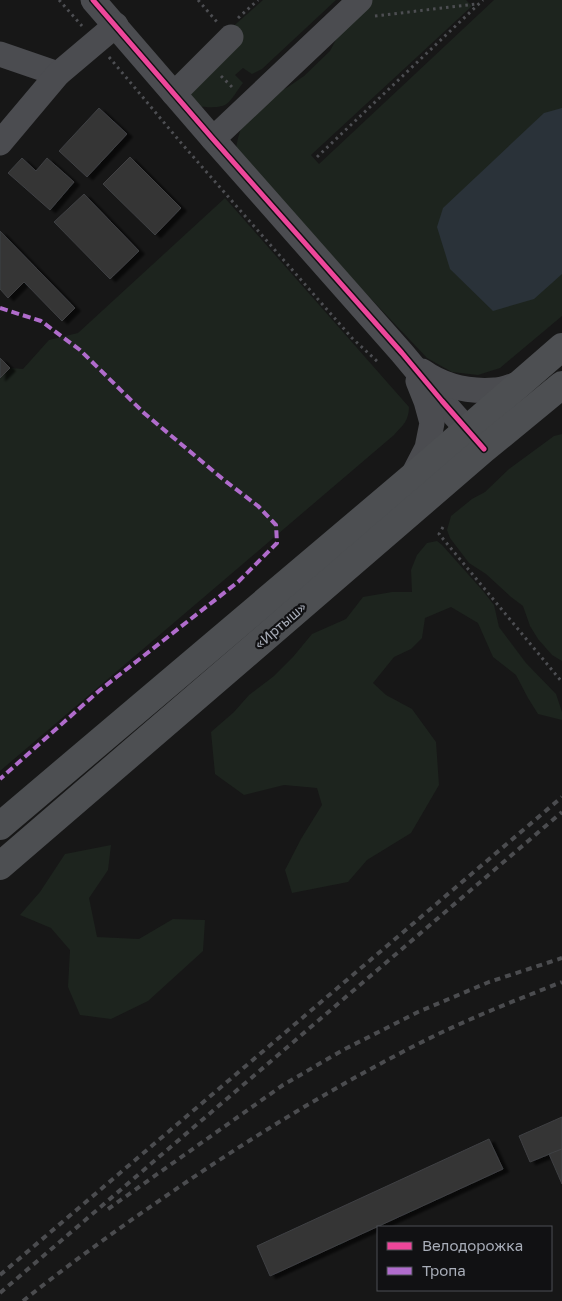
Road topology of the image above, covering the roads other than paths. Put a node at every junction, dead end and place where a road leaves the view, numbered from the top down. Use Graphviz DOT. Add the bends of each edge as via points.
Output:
graph roads {
  1 [pos="94,0"];
  2 [pos="360,0"];
  3 [pos="116,25"];
  4 [pos="228,34"];
  5 [pos="0,54"];
  6 [pos="58,74"];
  7 [pos="174,94"];
  8 [pos="213,139"];
  9 [pos="0,143"];
  10 [pos="562,347"];
  11 [pos="410,362"];
  12 [pos="522,382"];
  13 [pos="562,385"];
  14 [pos="476,439"];
  15 [pos="412,477"];
  16 [pos="0,826"];
  17 [pos="0,866"];
  1 -- 3 [label="street"];
  2 -- 8 [label="street"];
  3 -- 6 [label="street"];
  3 -- 7 [label="street"];
  4 -- 7 [label="street"];
  5 -- 6 [label="street"];
  6 -- 9 [label="street"];
  7 -- 8 [label="street"];
  8 -- 11 [label="street"];
  10 -- 12 [label="main road, «Иртыш»"];
  11 -- 12 [label="street" via="439,382 468,390 496,390"];
  11 -- 14 [label="street"];
  11 -- 15 [label="street" via="432,423 427,448"];
  12 -- 14 [label="main road, «Иртыш»"];
  13 -- 14 [label="main road, «Иртыш»"];
  14 -- 15 [label="main road, «Иртыш»"];
  14 -- 17 [label="main road, «Иртыш»"];
  15 -- 16 [label="main road, «Иртыш»"];
}
